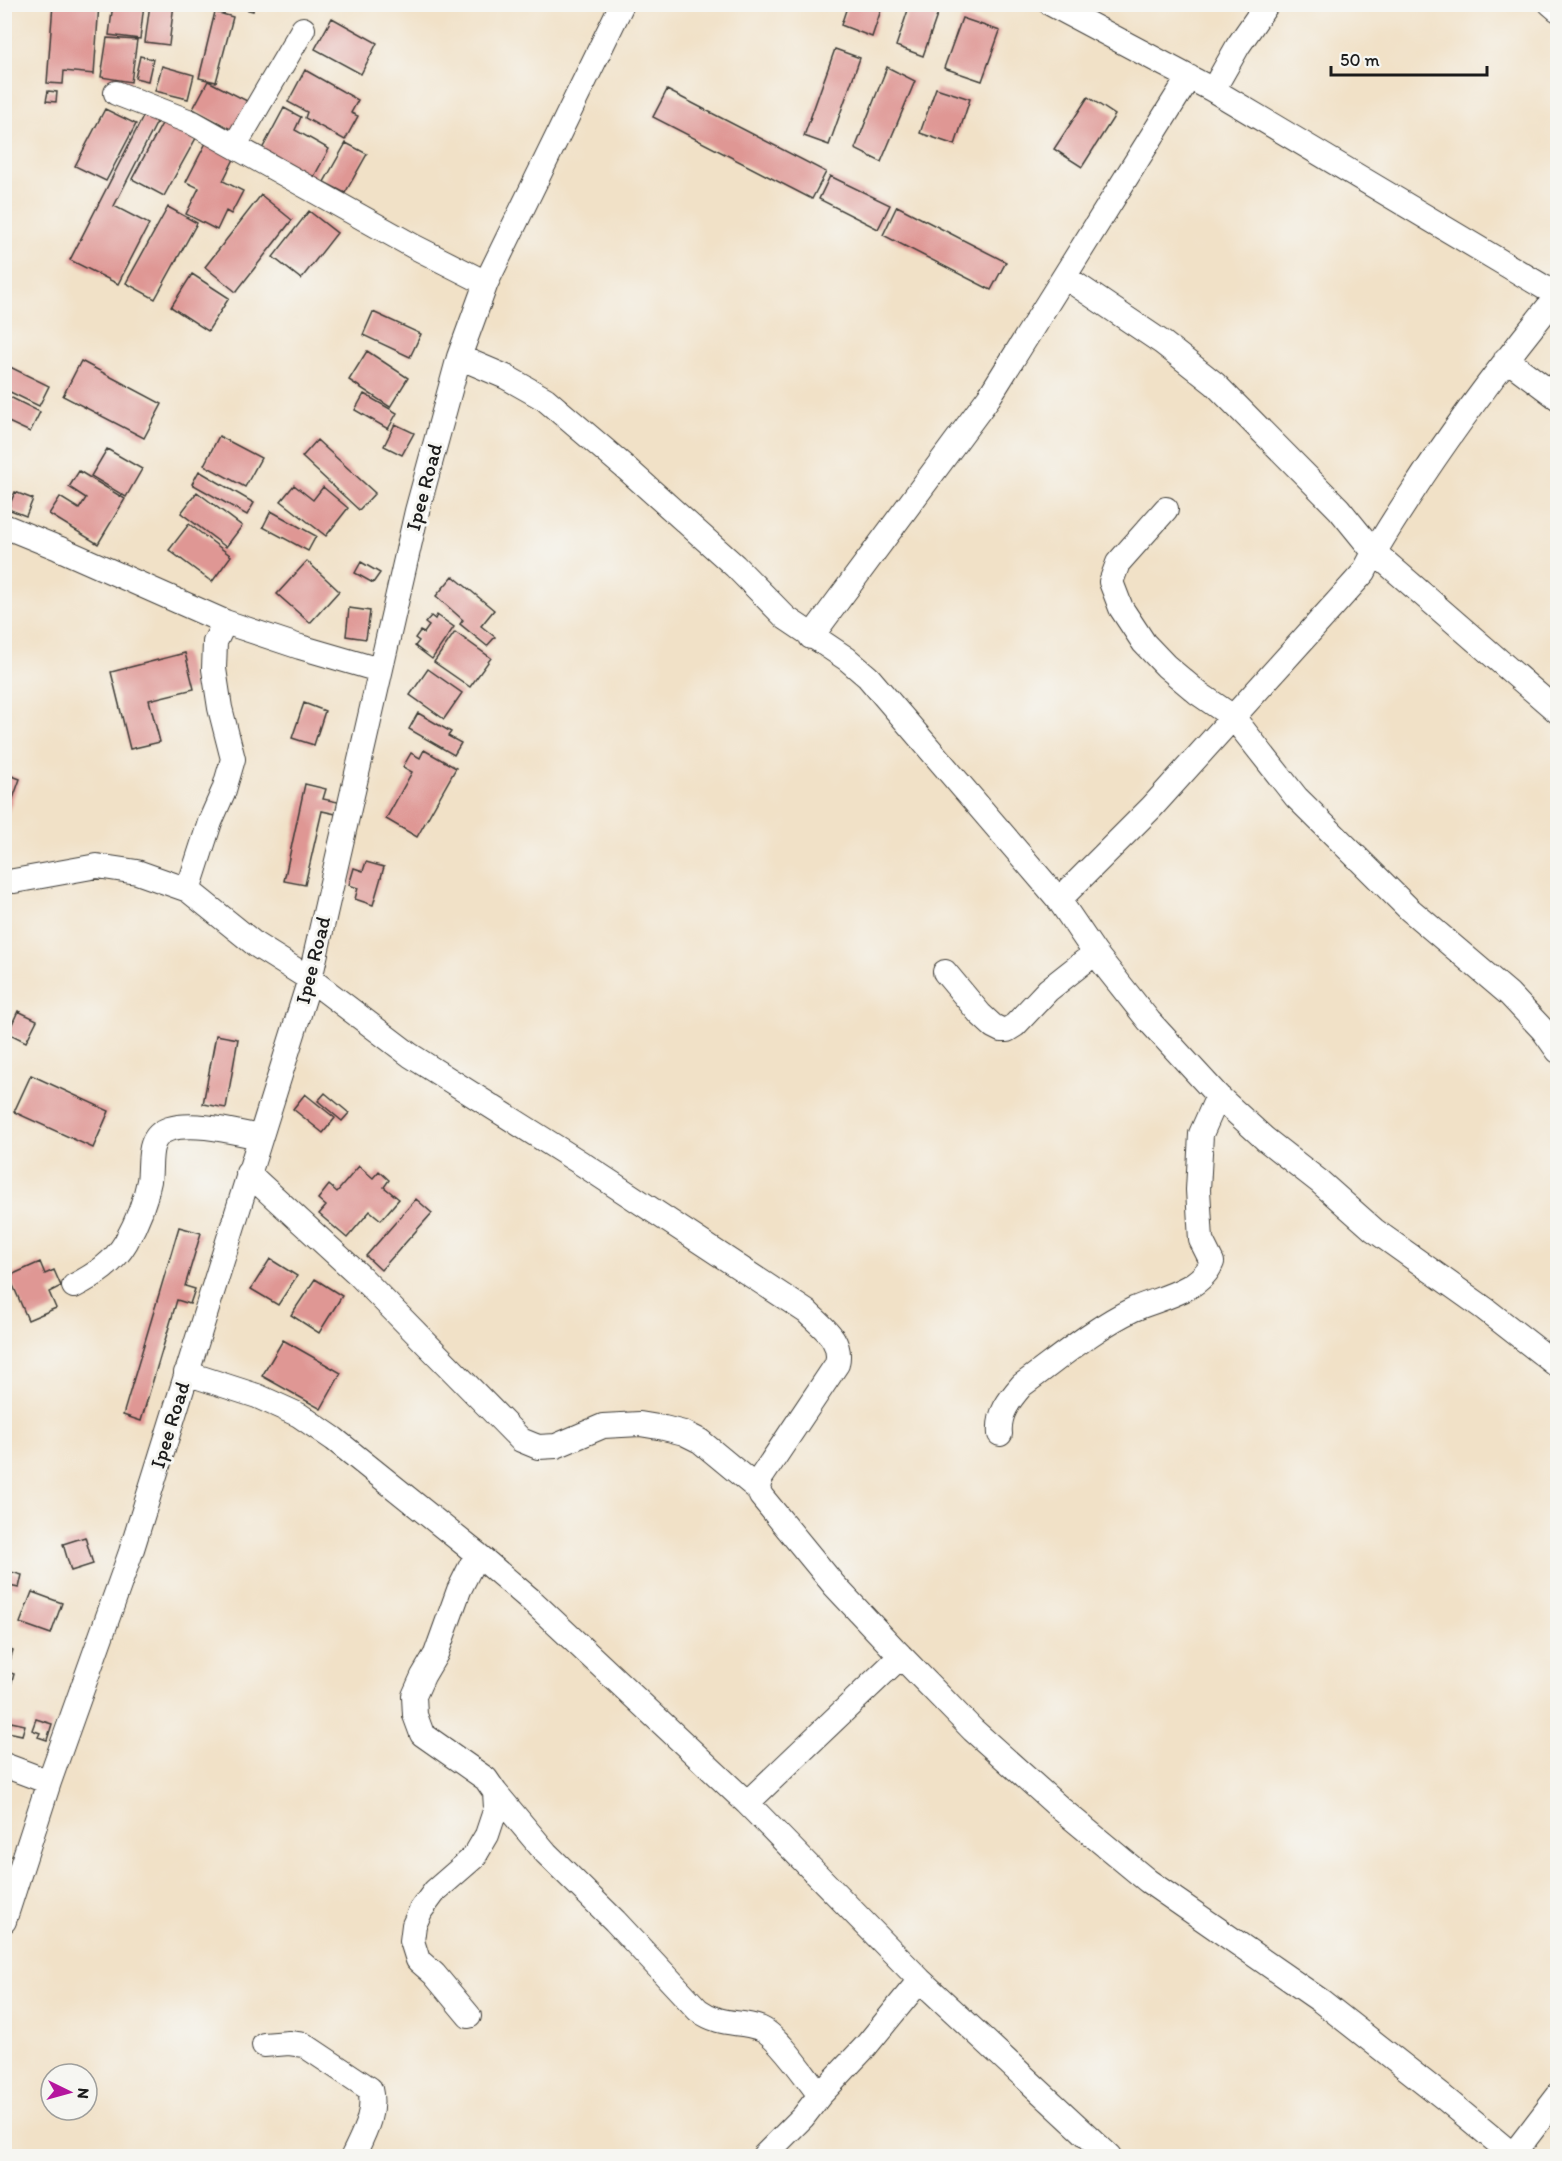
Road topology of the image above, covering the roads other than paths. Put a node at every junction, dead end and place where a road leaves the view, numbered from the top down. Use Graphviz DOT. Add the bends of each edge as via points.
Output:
graph roads {
  1 [pos="622,4"];
  2 [pos="1051,4"];
  3 [pos="1267,4"];
  4 [pos="1551,4"];
  5 [pos="1557,10"];
  6 [pos="303,29"];
  7 [pos="1189,77"];
  8 [pos="1213,90"];
  9 [pos="116,93"];
  10 [pos="235,145"];
  11 [pos="1065,277"];
  12 [pos="486,284"];
  13 [pos="1557,295"];
  14 [pos="459,357"];
  15 [pos="1506,359"];
  16 [pos="1557,398"];
  17 [pos="1167,509"];
  18 [pos="4,526"];
  19 [pos="1374,552"];
  20 [pos="225,622"];
  21 [pos="811,637"];
  22 [pos="379,670"];
  23 [pos="1557,712"];
  24 [pos="1233,717"];
  25 [pos="14,880"];
  26 [pos="188,890"];
  27 [pos="1059,900"];
  28 [pos="1095,953"];
  29 [pos="945,972"];
  30 [pos="310,979"];
  31 [pos="1557,1051"];
  32 [pos="1218,1096"];
  33 [pos="260,1137"];
  34 [pos="248,1173"];
  35 [pos="74,1286"];
  36 [pos="1557,1366"];
  37 [pos="186,1373"];
  38 [pos="1000,1434"];
  39 [pos="758,1489"];
  40 [pos="477,1554"];
  41 [pos="902,1656"];
  42 [pos="4,1765"];
  43 [pos="49,1782"];
  44 [pos="495,1792"];
  45 [pos="747,1803"];
  46 [pos="4,1921"];
  47 [pos="920,1980"];
  48 [pos="469,2016"];
  49 [pos="264,2045"];
  50 [pos="820,2095"];
  51 [pos="1557,2096"];
  52 [pos="1513,2156"];
  53 [pos="353,2157"];
  54 [pos="764,2157"];
  55 [pos="1109,2157"];
  1 -- 12 [label="street, Ipee Road"];
  2 -- 7 [label="street"];
  3 -- 8 [label="street"];
  4 -- 5 [label="street"];
  6 -- 10 [label="street"];
  7 -- 8 [label="street"];
  7 -- 11 [label="street"];
  8 -- 13 [label="street"];
  9 -- 10 [label="street" via="193,123"];
  10 -- 12 [label="street"];
  11 -- 19 [label="street" via="1163,343 1215,384 1339,509"];
  11 -- 21 [label="street" via="989,397"];
  12 -- 14 [label="street, Ipee Road"];
  13 -- 15 [label="street"];
  14 -- 21 [label="street" via="545,399"];
  14 -- 22 [label="street, Ipee Road"];
  15 -- 16 [label="street"];
  15 -- 19 [label="street" via="1432,460"];
  17 -- 24 [label="street" via="1118,563 1111,582 1121,608 1144,643 1182,680"];
  18 -- 20 [label="street"];
  19 -- 23 [label="street"];
  19 -- 24 [label="street" via="1364,572"];
  20 -- 22 [label="street"];
  20 -- 26 [label="street" via="215,642 214,669 233,759"];
  21 -- 27 [label="street" via="847,659 868,678"];
  22 -- 30 [label="street, Ipee Road"];
  24 -- 27 [label="street" via="1152,807"];
  24 -- 31 [label="street" via="1296,797 1409,909 1509,994"];
  25 -- 26 [label="street" via="97,866 137,872"];
  26 -- 30 [label="street" via="256,945"];
  27 -- 28 [label="street"];
  28 -- 29 [label="street" via="1048,990 1007,1030 993,1026 980,1014"];
  28 -- 32 [label="street" via="1149,1021"];
  30 -- 33 [label="street, Ipee Road"];
  30 -- 39 [label="street" via="410,1055 771,1287 807,1312 836,1341 837,1364 760,1479"];
  32 -- 36 [label="street" via="1374,1230"];
  32 -- 38 [label="street" via="1201,1134 1198,1190 1201,1240 1212,1262 1208,1272 1193,1284 1112,1321 1022,1385 1002,1415"];
  33 -- 34 [label="street, Ipee Road"];
  33 -- 35 [label="street" via="200,1127 169,1129 159,1134 149,1160 145,1196 125,1244 109,1263"];
  34 -- 37 [label="street, Ipee Road"];
  34 -- 39 [label="street" via="359,1275 521,1440 538,1447 556,1446 603,1426 640,1424 664,1428 700,1441"];
  37 -- 40 [label="street" via="256,1396 298,1415 334,1439"];
  37 -- 43 [label="street, Ipee Road" via="130,1552"];
  39 -- 41 [label="street" via="834,1585"];
  40 -- 44 [label="street" via="436,1654 414,1696 415,1715 422,1734 486,1779"];
  40 -- 45 [label="street"];
  41 -- 45 [label="street"];
  41 -- 52 [label="street" via="973,1730 1078,1824 1148,1881 1321,2001"];
  42 -- 43 [label="street"];
  43 -- 46 [label="street, Ipee Road"];
  44 -- 48 [label="street" via="496,1808 487,1835 474,1857 421,1910 412,1941 418,1960"];
  44 -- 50 [label="street" via="546,1853 698,2010 711,2020 761,2028 784,2049"];
  45 -- 47 [label="street"];
  47 -- 50 [label="street"];
  47 -- 55 [label="street"];
  49 -- 53 [label="street" via="304,2045 370,2089 371,2112"];
  50 -- 54 [label="street"];
  51 -- 52 [label="street"];
}
